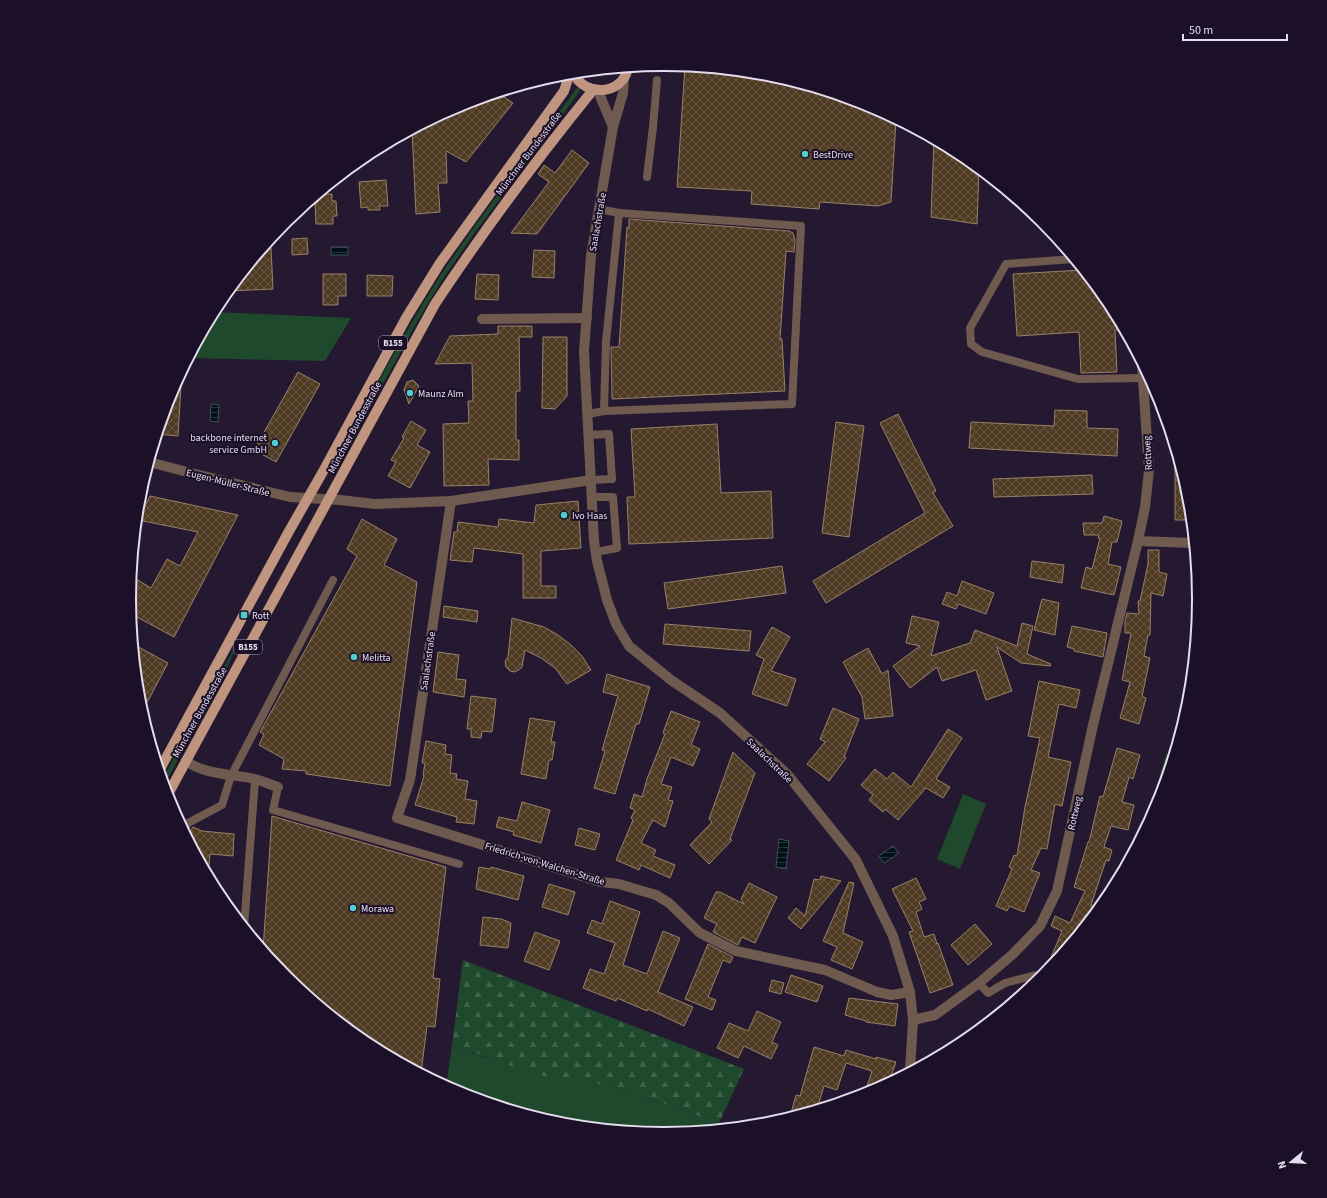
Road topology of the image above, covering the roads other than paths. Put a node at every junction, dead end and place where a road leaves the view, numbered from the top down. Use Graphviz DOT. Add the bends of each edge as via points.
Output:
graph roads {
  1 [pos="626,72"];
  2 [pos="624,78"];
  3 [pos="576,79"];
  4 [pos="568,80"];
  5 [pos="657,80"];
  6 [pos="595,90"];
  7 [pos="613,127"];
  8 [pos="647,177"];
  9 [pos="599,209"];
  10 [pos="620,213"];
  11 [pos="1067,259"];
  12 [pos="587,318"];
  13 [pos="482,319"];
  14 [pos="1143,378"];
  15 [pos="604,411"];
  16 [pos="588,414"];
  17 [pos="588,435"];
  18 [pos="153,463"];
  19 [pos="591,480"];
  20 [pos="592,497"];
  21 [pos="308,498"];
  22 [pos="329,499"];
  23 [pos="451,501"];
  24 [pos="1138,541"];
  25 [pos="1188,543"];
  26 [pos="596,552"];
  27 [pos="332,580"];
  28 [pos="186,761"];
  29 [pos="163,765"];
  30 [pos="231,776"];
  31 [pos="255,780"];
  32 [pos="278,787"];
  33 [pos="171,788"];
  34 [pos="397,818"];
  35 [pos="187,826"];
  36 [pos="459,864"];
  37 [pos="245,919"];
  38 [pos="1033,976"];
  39 [pos="979,983"];
  40 [pos="910,992"];
  41 [pos="914,1020"];
  42 [pos="910,1065"];
  1 -- 2 [label="main road"];
  2 -- 6 [label="main road" via="608,89"];
  2 -- 7 [label="street, Saalachstraße"];
  3 -- 6 [label="main road" via="583,86"];
  4 -- 21 [label="main road, Münchner Bundesstraße / B155" via="564,91 440,263 406,318"];
  5 -- 8 [label="lane"];
  6 -- 7 [label="street"];
  6 -- 22 [label="main road, Münchner Bundesstraße / B155" via="507,200 435,304"];
  7 -- 9 [label="street, Saalachstraße"];
  9 -- 10 [label="lane"];
  9 -- 12 [label="street, Saalachstraße" via="591,256"];
  10 -- 15 [label="lane" via="606,342"];
  10 -- 15 [label="lane" via="801,226 792,404"];
  11 -- 14 [label="lane" via="1006,264 970,328 971,344 982,352 1078,379"];
  12 -- 13 [label="street"];
  12 -- 16 [label="street, Saalachstraße" via="584,351"];
  14 -- 24 [label="street, Rottweg" via="1148,470 1145,507"];
  15 -- 16 [label="lane"];
  16 -- 17 [label="street, Saalachstraße"];
  17 -- 19 [label="street, Saalachstraße"];
  17 -- 19 [label="lane" via="609,434 612,478"];
  18 -- 21 [label="street, Eugen-Müller-Straße" via="290,497"];
  19 -- 20 [label="street, Saalachstraße"];
  19 -- 23 [label="street"];
  20 -- 26 [label="street, Saalachstraße"];
  20 -- 26 [label="lane" via="613,497 617,548"];
  21 -- 22 [label="street"];
  21 -- 29 [label="main road, Münchner Bundesstraße / B155"];
  22 -- 23 [label="street" via="375,504"];
  22 -- 28 [label="main road, Münchner Bundesstraße / B155"];
  23 -- 34 [label="street, Saalachstraße" via="410,780"];
  24 -- 25 [label="street"];
  24 -- 39 [label="street, Rottweg" via="1093,725 1057,891 1040,926 1013,954"];
  26 -- 40 [label="street, Saalachstraße" via="607,600 628,646 670,680 720,713 787,774 856,860 893,936"];
  27 -- 30 [label="lane"];
  28 -- 30 [label="street" via="194,767"];
  28 -- 33 [label="main road, Münchner Bundesstraße / B155"];
  30 -- 31 [label="street"];
  30 -- 35 [label="lane" via="222,806"];
  31 -- 32 [label="street"];
  31 -- 37 [label="lane"];
  32 -- 36 [label="lane" via="273,810"];
  34 -- 40 [label="street, Friedrich-von-Walchen-Straße" via="601,882 619,884 656,895 669,903 700,933 736,951 825,970 891,995"];
  38 -- 39 [label="lane" via="1005,983 988,993"];
  39 -- 41 [label="street, Rottweg" via="935,1015"];
  40 -- 41 [label="street, Saalachstraße"];
  41 -- 42 [label="street, Saalachstraße"];
}
